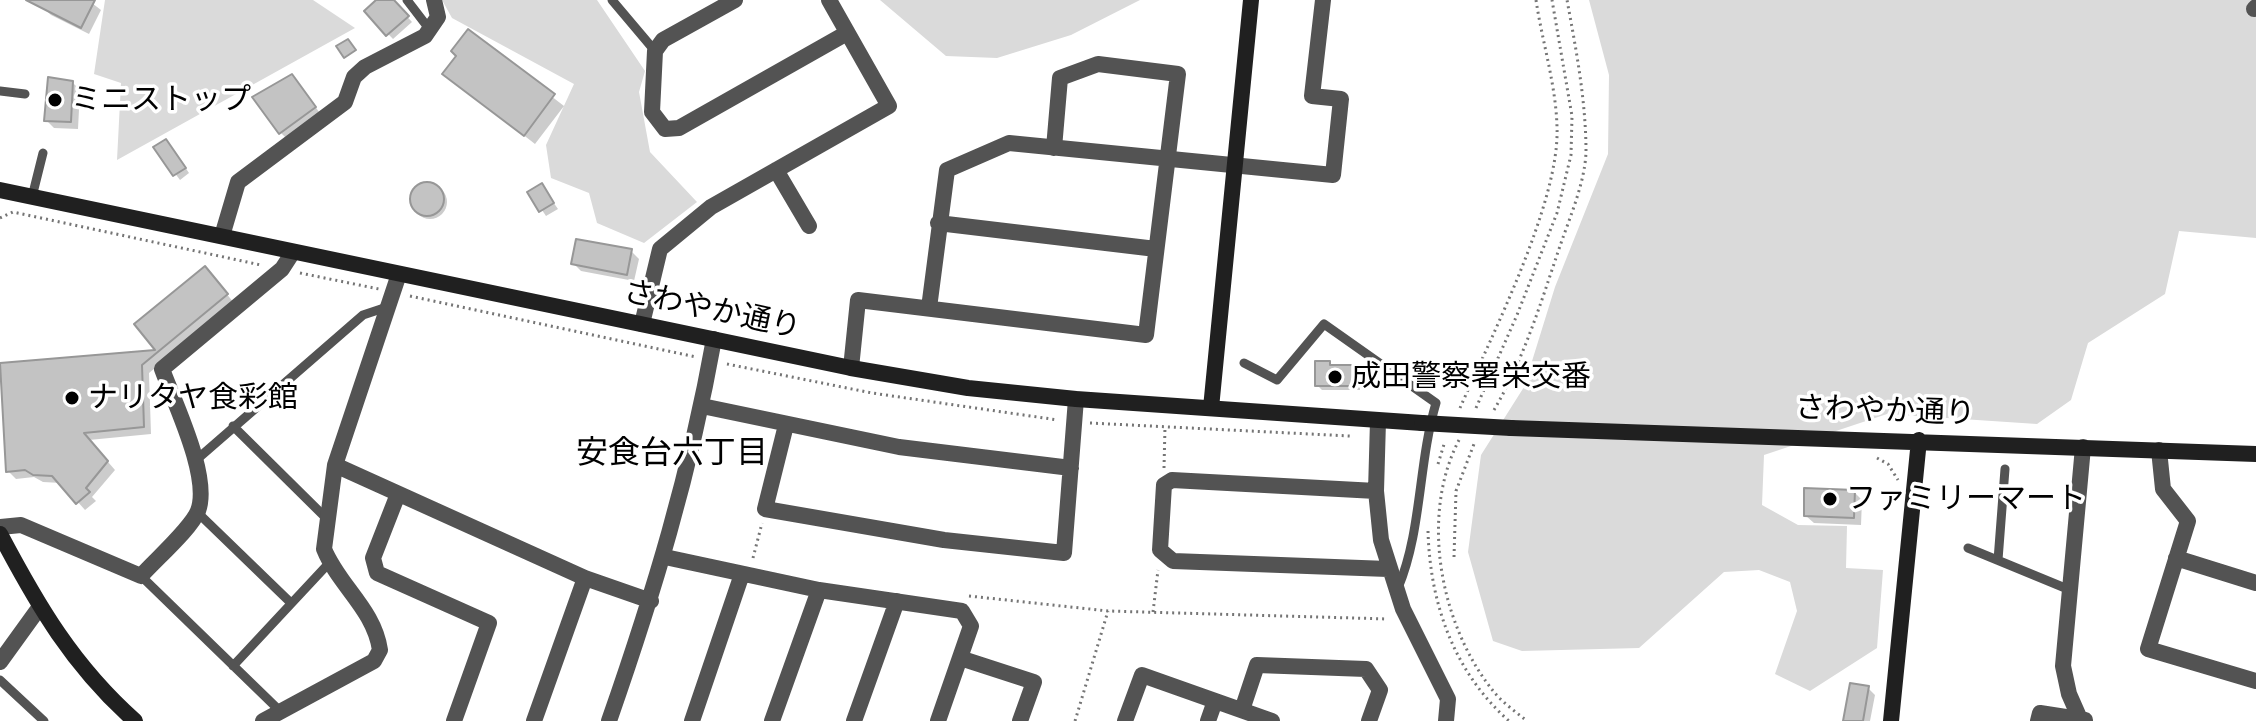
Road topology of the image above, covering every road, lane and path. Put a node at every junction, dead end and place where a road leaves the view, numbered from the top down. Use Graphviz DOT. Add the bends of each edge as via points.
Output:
graph roads {
  1 [pos="407,0"];
  2 [pos="434,0"];
  3 [pos="612,0"];
  4 [pos="735,0"];
  5 [pos="829,0"];
  6 [pos="1251,0"];
  7 [pos="1323,0"];
  8 [pos="1536,0"];
  9 [pos="1552,0"];
  10 [pos="1567,0"];
  11 [pos="430,30"];
  12 [pos="847,33"];
  13 [pos="655,51"];
  14 [pos="0,91"];
  15 [pos="25,94"];
  16 [pos="1054,148"];
  17 [pos="43,153"];
  18 [pos="1168,161"];
  19 [pos="1233,166"];
  20 [pos="776,170"];
  21 [pos="0,190"];
  22 [pos="32,197"];
  23 [pos="938,223"];
  24 [pos="809,226"];
  25 [pos="222,236"];
  26 [pos="1156,249"];
  27 [pos="293,252"];
  28 [pos="399,274"];
  29 [pos="387,307"];
  30 [pos="929,308"];
  31 [pos="642,324"];
  32 [pos="714,339"];
  33 [pos="1244,363"];
  34 [pos="851,368"];
  35 [pos="1076,399"];
  36 [pos="702,406"];
  37 [pos="1166,406"];
  38 [pos="1211,408"];
  39 [pos="1475,409"];
  40 [pos="1457,415"];
  41 [pos="1489,418"];
  42 [pos="1378,421"];
  43 [pos="786,425"];
  44 [pos="233,426"];
  45 [pos="1450,429"];
  46 [pos="1462,435"];
  47 [pos="1919,440"];
  48 [pos="1475,441"];
  49 [pos="2083,447"];
  50 [pos="2159,450"];
  51 [pos="2256,454"];
  52 [pos="194,462"];
  53 [pos="335,465"];
  54 [pos="1071,468"];
  55 [pos="2005,469"];
  56 [pos="1437,471"];
  57 [pos="1164,485"];
  58 [pos="1376,491"];
  59 [pos="398,494"];
  60 [pos="765,509"];
  61 [pos="198,513"];
  62 [pos="326,518"];
  63 [pos="1428,525"];
  64 [pos="0,527"];
  65 [pos="0,534"];
  66 [pos="1968,548"];
  67 [pos="1160,550"];
  68 [pos="665,557"];
  69 [pos="1454,557"];
  70 [pos="753,558"];
  71 [pos="2176,558"];
  72 [pos="1998,560"];
  73 [pos="330,562"];
  74 [pos="1388,569"];
  75 [pos="742,574"];
  76 [pos="141,576"];
  77 [pos="585,578"];
  78 [pos="2256,583"];
  79 [pos="819,590"];
  80 [pos="2070,590"];
  81 [pos="1396,592"];
  82 [pos="651,601"];
  83 [pos="897,601"];
  84 [pos="291,603"];
  85 [pos="39,608"];
  86 [pos="1108,611"];
  87 [pos="1153,612"];
  88 [pos="960,658"];
  89 [pos="0,662"];
  90 [pos="233,666"];
  91 [pos="0,680"];
  92 [pos="2256,681"];
  93 [pos="1215,701"];
  94 [pos="1242,710"];
  95 [pos="280,711"];
  96 [pos="2084,720"];
  97 [pos="44,721"];
  98 [pos="135,721"];
  99 [pos="263,721"];
  100 [pos="454,721"];
  101 [pos="534,721"];
  102 [pos="609,721"];
  103 [pos="692,721"];
  104 [pos="772,721"];
  105 [pos="854,721"];
  106 [pos="938,721"];
  107 [pos="1020,721"];
  108 [pos="1075,721"];
  109 [pos="1125,721"];
  110 [pos="1208,721"];
  111 [pos="1272,721"];
  112 [pos="1369,721"];
  113 [pos="1446,721"];
  114 [pos="1509,721"];
  115 [pos="1527,721"];
  116 [pos="1891,721"];
  117 [pos="2038,721"];
  1 -- 11 [label="lane"];
  2 -- 11 [label="street" via="438,17"];
  3 -- 13 [label="lane"];
  4 -- 13 [label="street" via="663,40"];
  5 -- 12 [label="street"];
  6 -- 19 [label="street"];
  7 -- 19 [label="street" via="1312,96 1341,99 1333,175"];
  8 -- 40 [label="path" via="1557,125 1556,153 1509,296"];
  9 -- 39 [label="path" via="1572,116 1571,155 1557,213"];
  10 -- 41 [label="path" via="1586,155 1535,321"];
  11 -- 25 [label="street" via="365,67 354,77 345,102 238,182"];
  12 -- 13 [label="street" via="679,128 665,129 652,112"];
  12 -- 20 [label="street" via="889,106"];
  14 -- 15 [label="lane"];
  16 -- 18 [label="street"];
  16 -- 18 [label="street" via="1060,78 1098,64 1178,74"];
  16 -- 23 [label="street" via="1009,143 947,170"];
  17 -- 22 [label="lane"];
  18 -- 19 [label="street"];
  18 -- 26 [label="street"];
  19 -- 38 [label="street"];
  20 -- 24 [label="street"];
  20 -- 31 [label="street" via="711,207 660,249"];
  21 -- 22 [label="street, さわやか通り"];
  22 -- 25 [label="street, さわやか通り"];
  23 -- 26 [label="street"];
  23 -- 30 [label="street"];
  25 -- 27 [label="street, さわやか通り"];
  26 -- 30 [label="street" via="1146,335"];
  27 -- 28 [label="street, さわやか通り"];
  27 -- 52 [label="street" via="282,269 162,369"];
  28 -- 29 [label="street"];
  28 -- 31 [label="street, さわやか通り"];
  29 -- 44 [label="lane" via="363,315"];
  29 -- 53 [label="street"];
  30 -- 34 [label="street" via="858,300"];
  31 -- 32 [label="street, さわやか通り"];
  32 -- 34 [label="street, さわやか通り"];
  32 -- 36 [label="street"];
  33 -- 81 [label="lane" via="1277,380 1324,324 1436,403 1424,445 1408,563"];
  34 -- 35 [label="street, さわやか通り"];
  35 -- 37 [label="street, さわやか通り"];
  35 -- 54 [label="street"];
  36 -- 43 [label="street"];
  36 -- 68 [label="street"];
  37 -- 38 [label="street, さわやか通り"];
  37 -- 57 [label="path"];
  38 -- 42 [label="street, さわやか通り"];
  42 -- 47 [label="street, さわやか通り, bridge"];
  42 -- 58 [label="street"];
  43 -- 54 [label="street" via="899,447"];
  43 -- 60 [label="street"];
  44 -- 52 [label="lane"];
  44 -- 62 [label="lane"];
  45 -- 56 [label="path"];
  46 -- 115 [label="path" via="1444,487 1439,525 1440,559 1454,622 1495,693"];
  47 -- 49 [label="street, さわやか通り"];
  47 -- 116 [label="street"];
  48 -- 69 [label="path" via="1456,491"];
  49 -- 50 [label="street, さわやか通り"];
  49 -- 80 [label="street"];
  50 -- 51 [label="street, さわやか通り"];
  50 -- 71 [label="street" via="2163,489 2188,521"];
  52 -- 61 [label="street" via="200,484"];
  53 -- 59 [label="street"];
  53 -- 62 [label="street"];
  54 -- 60 [label="street" via="1064,553 944,540"];
  55 -- 72 [label="lane"];
  57 -- 58 [label="street" via="1172,480"];
  57 -- 67 [label="street"];
  58 -- 74 [label="street"];
  59 -- 77 [label="street"];
  59 -- 100 [label="street" via="373,558 377,573 489,623"];
  60 -- 70 [label="path"];
  61 -- 76 [label="street"];
  61 -- 84 [label="lane"];
  62 -- 73 [label="street" via="324,549"];
  63 -- 114 [label="path" via="1429,560 1443,626 1486,700"];
  64 -- 76 [label="street" via="21,525"];
  65 -- 85 [label="street"];
  66 -- 72 [label="lane"];
  67 -- 74 [label="street" via="1173,561"];
  67 -- 87 [label="path"];
  68 -- 75 [label="street"];
  68 -- 82 [label="street"];
  71 -- 78 [label="street"];
  71 -- 92 [label="street" via="2148,649"];
  72 -- 80 [label="lane"];
  73 -- 84 [label="lane"];
  73 -- 95 [label="street" via="372,620 380,650 374,661"];
  74 -- 81 [label="street"];
  75 -- 79 [label="street"];
  75 -- 103 [label="street"];
  76 -- 90 [label="lane"];
  77 -- 82 [label="street"];
  77 -- 101 [label="street"];
  79 -- 83 [label="street"];
  79 -- 104 [label="street"];
  80 -- 96 [label="street" via="2063,666 2069,694"];
  81 -- 113 [label="street" via="1448,699"];
  82 -- 102 [label="street"];
  83 -- 88 [label="street" via="962,611 971,626"];
  83 -- 105 [label="street"];
  84 -- 90 [label="lane"];
  85 -- 89 [label="street"];
  85 -- 98 [label="street" via="80,666"];
  86 -- 108 [label="path"];
  88 -- 106 [label="street"];
  88 -- 107 [label="street" via="1034,682"];
  90 -- 95 [label="lane"];
  91 -- 97 [label="lane"];
  93 -- 94 [label="street"];
  93 -- 109 [label="street" via="1142,675"];
  93 -- 110 [label="street"];
  94 -- 111 [label="street"];
  94 -- 112 [label="street" via="1257,665 1366,669 1380,690"];
  95 -- 99 [label="street"];
  96 -- 117 [label="street" via="2040,713"];
}
